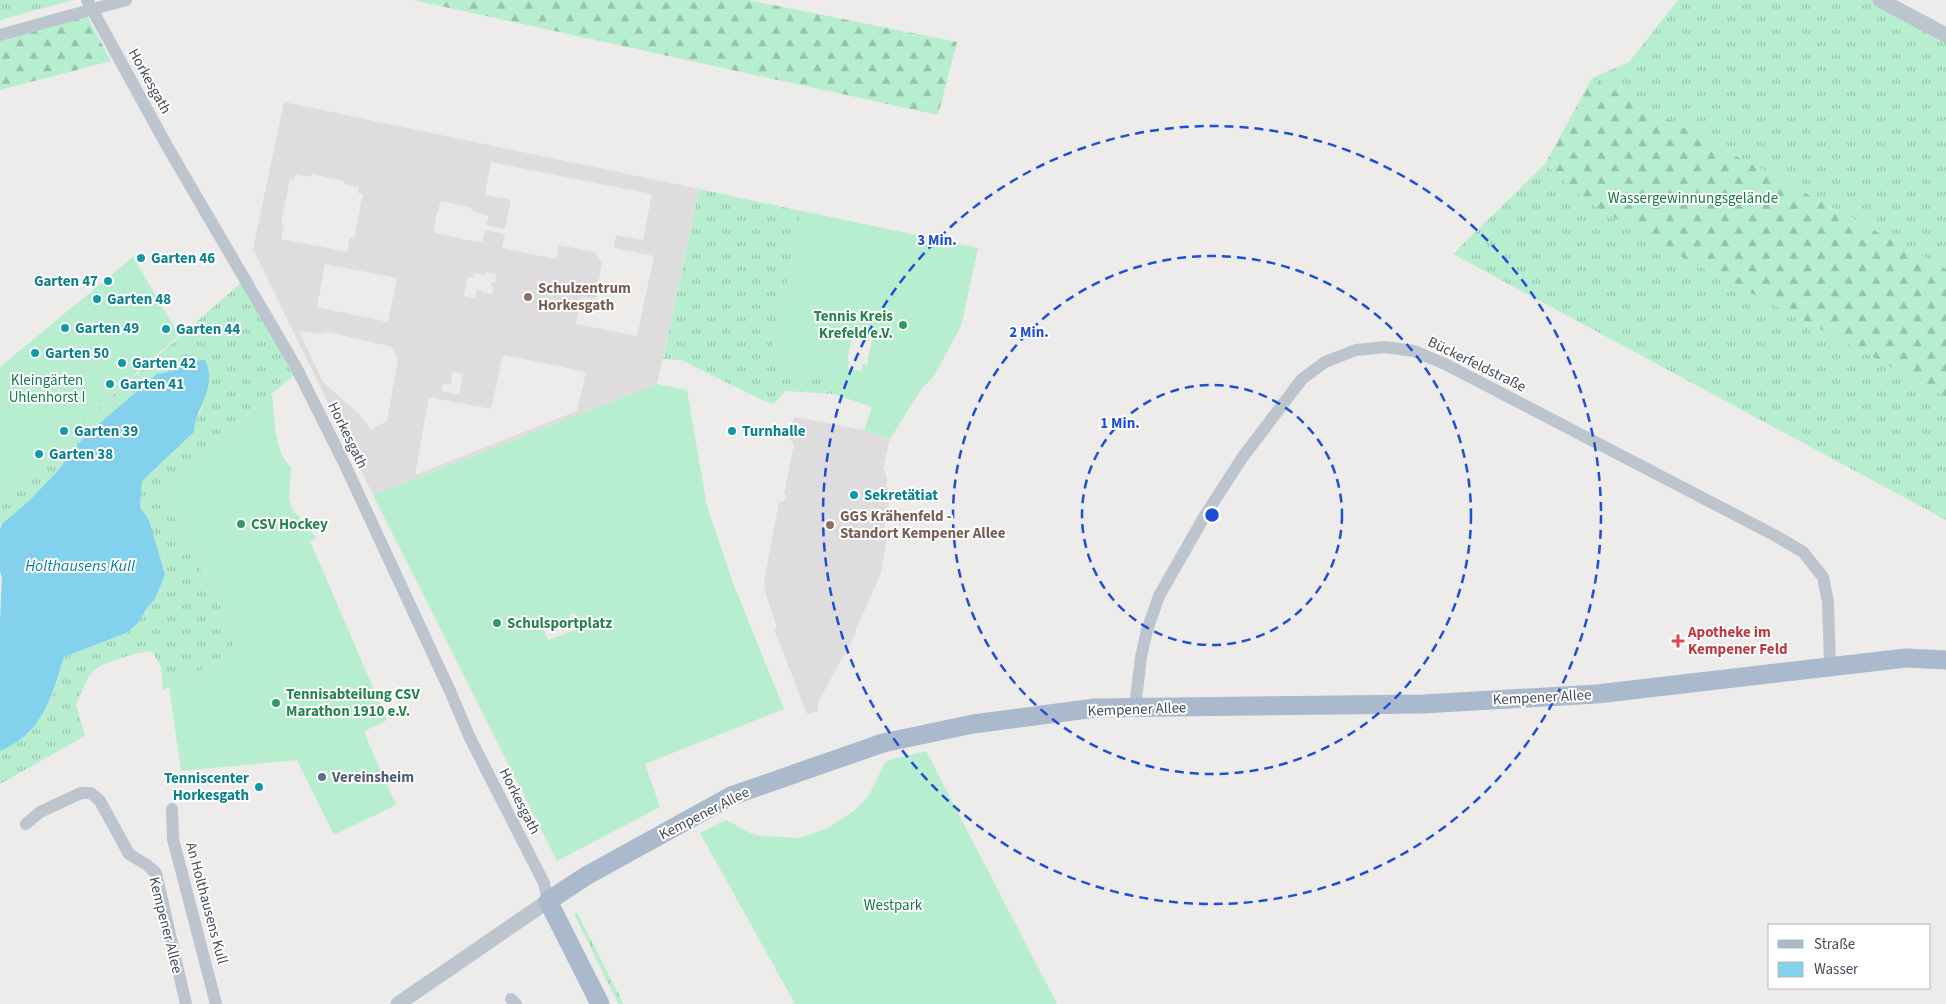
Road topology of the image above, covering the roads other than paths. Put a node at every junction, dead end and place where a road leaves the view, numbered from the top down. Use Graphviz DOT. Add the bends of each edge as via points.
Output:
graph roads {
  1 [pos="126,0"];
  2 [pos="1880,0"];
  3 [pos="90,5"];
  4 [pos="0,35"];
  5 [pos="1946,36"];
  6 [pos="1946,660"];
  7 [pos="1830,666"];
  8 [pos="1135,708"];
  9 [pos="172,809"];
  10 [pos="26,824"];
  11 [pos="548,900"];
  12 [pos="186,1004"];
  13 [pos="216,1004"];
  14 [pos="398,1004"];
  15 [pos="600,1004"];
  1 -- 3 [label="street"];
  2 -- 5 [label="street"];
  3 -- 4 [label="street"];
  3 -- 11 [label="street, Horkesgath" via="167,146 300,375 346,467 470,738 544,883"];
  6 -- 7 [label="main road, Kempener Allee" via="1906,658"];
  7 -- 8 [label="main road, Kempener Allee" via="1587,694 1423,704"];
  7 -- 8 [label="street, Bückerfeldstraße" via="1828,602 1823,577 1803,552 1445,364 1414,351 1384,347 1356,350 1325,362 1302,379 1242,458 1204,516 1159,596 1141,657"];
  8 -- 11 [label="main road, Kempener Allee" via="1095,708 1000,720 883,743 731,796"];
  9 -- 13 [label="street, An Holthausens Kull" via="173,839"];
  10 -- 12 [label="street, Kempener Allee" via="40,812 81,793 91,793 100,801 129,854 156,873"];
  11 -- 14 [label="street, Kempener Allee"];
  11 -- 15 [label="main road"];
}
